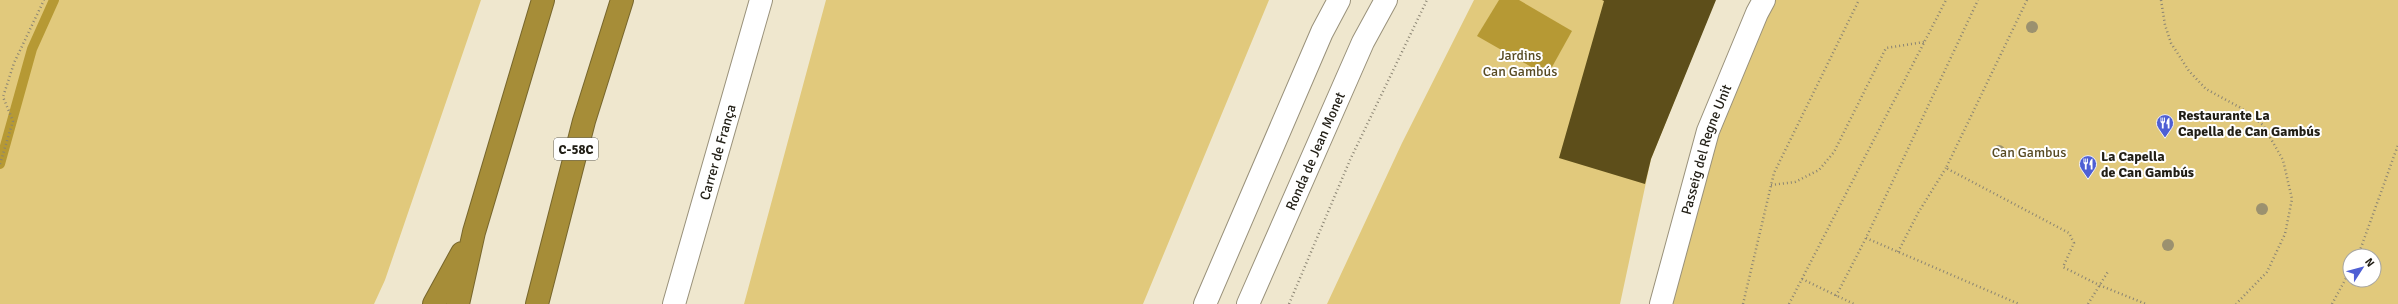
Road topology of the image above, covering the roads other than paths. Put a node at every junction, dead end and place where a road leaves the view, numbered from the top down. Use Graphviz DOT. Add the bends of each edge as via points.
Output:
graph roads {
  1 [pos="543,0"];
  2 [pos="622,0"];
  3 [pos="760,0"];
  4 [pos="1339,0"];
  5 [pos="1386,0"];
  6 [pos="1764,0"];
  7 [pos="474,232"];
  8 [pos="434,304"];
  9 [pos="458,304"];
  10 [pos="537,304"];
  11 [pos="674,304"];
  12 [pos="1205,304"];
  13 [pos="1248,304"];
  14 [pos="1661,304"];
  1 -- 7 [label="highway"];
  2 -- 10 [label="highway, C-58C" via="584,122"];
  3 -- 11 [label="street, Carrer de França"];
  4 -- 12 [label="street" via="1322,32"];
  5 -- 13 [label="street, Ronda de Jean Monet" via="1363,42"];
  6 -- 14 [label="street, Passeig del Regne Unit" via="1708,131"];
  7 -- 8 [label="highway"];
  7 -- 9 [label="highway"];
}
